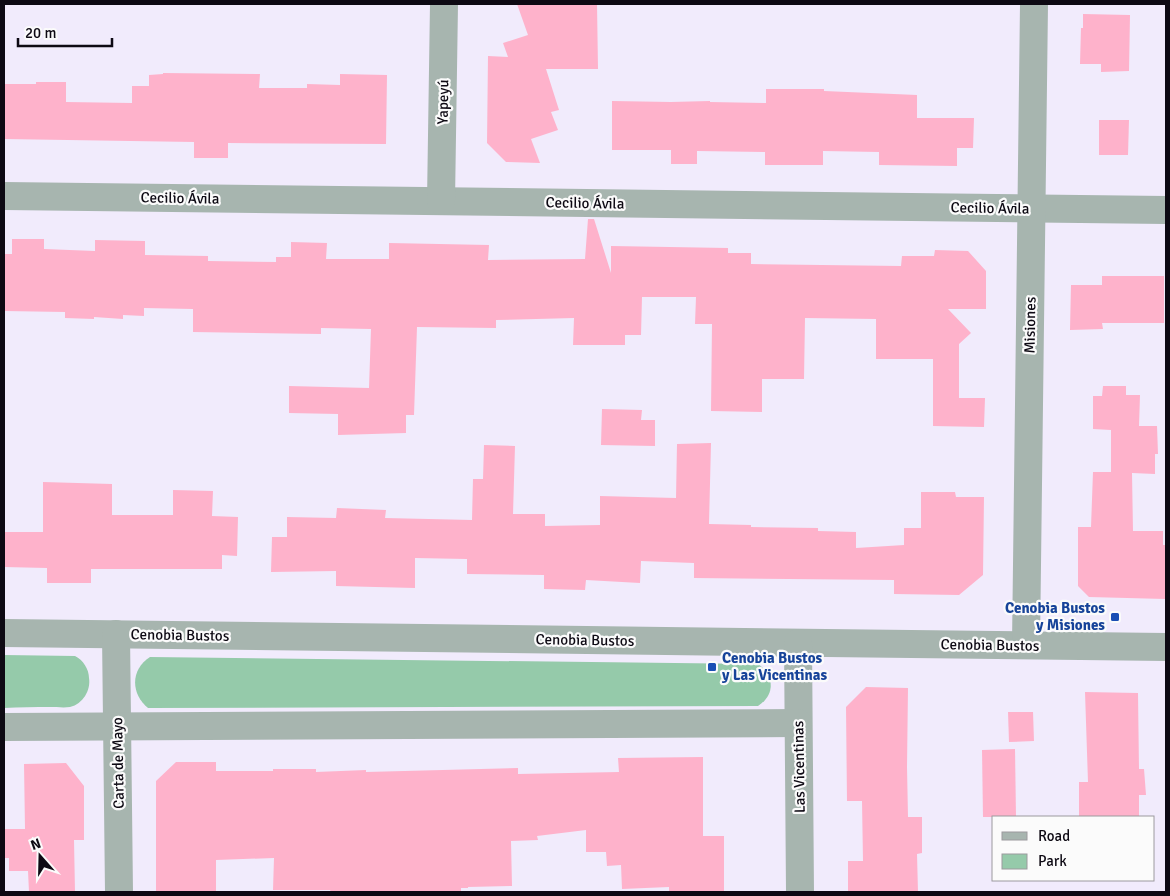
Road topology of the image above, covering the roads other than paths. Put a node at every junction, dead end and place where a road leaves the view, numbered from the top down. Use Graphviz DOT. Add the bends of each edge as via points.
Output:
graph roads {
  1 [pos="444,4"];
  2 [pos="1034,4"];
  3 [pos="4,196"];
  4 [pos="441,201"];
  5 [pos="1031,208"];
  6 [pos="1166,210"];
  7 [pos="4,633"];
  8 [pos="116,634"];
  9 [pos="798,642"];
  10 [pos="1026,646"];
  11 [pos="1166,647"];
  12 [pos="798,723"];
  13 [pos="117,726"];
  14 [pos="4,727"];
  15 [pos="119,892"];
  16 [pos="800,892"];
  1 -- 4 [label="street, Yapeyú"];
  2 -- 5 [label="street, Misiones"];
  3 -- 4 [label="street, Cecilio Ávila"];
  4 -- 5 [label="street, Cecilio Ávila"];
  5 -- 6 [label="street, Cecilio Ávila"];
  5 -- 10 [label="street, Misiones"];
  7 -- 8 [label="street, Cenobia Bustos"];
  8 -- 9 [label="street, Cenobia Bustos"];
  8 -- 13 [label="street, Carta de Mayo"];
  9 -- 10 [label="street, Cenobia Bustos"];
  9 -- 12 [label="street, Las Vicentinas"];
  10 -- 11 [label="street, Cenobia Bustos"];
  12 -- 13 [label="street"];
  12 -- 16 [label="street, Las Vicentinas"];
  13 -- 14 [label="street"];
  13 -- 15 [label="street, Carta de Mayo"];
}
